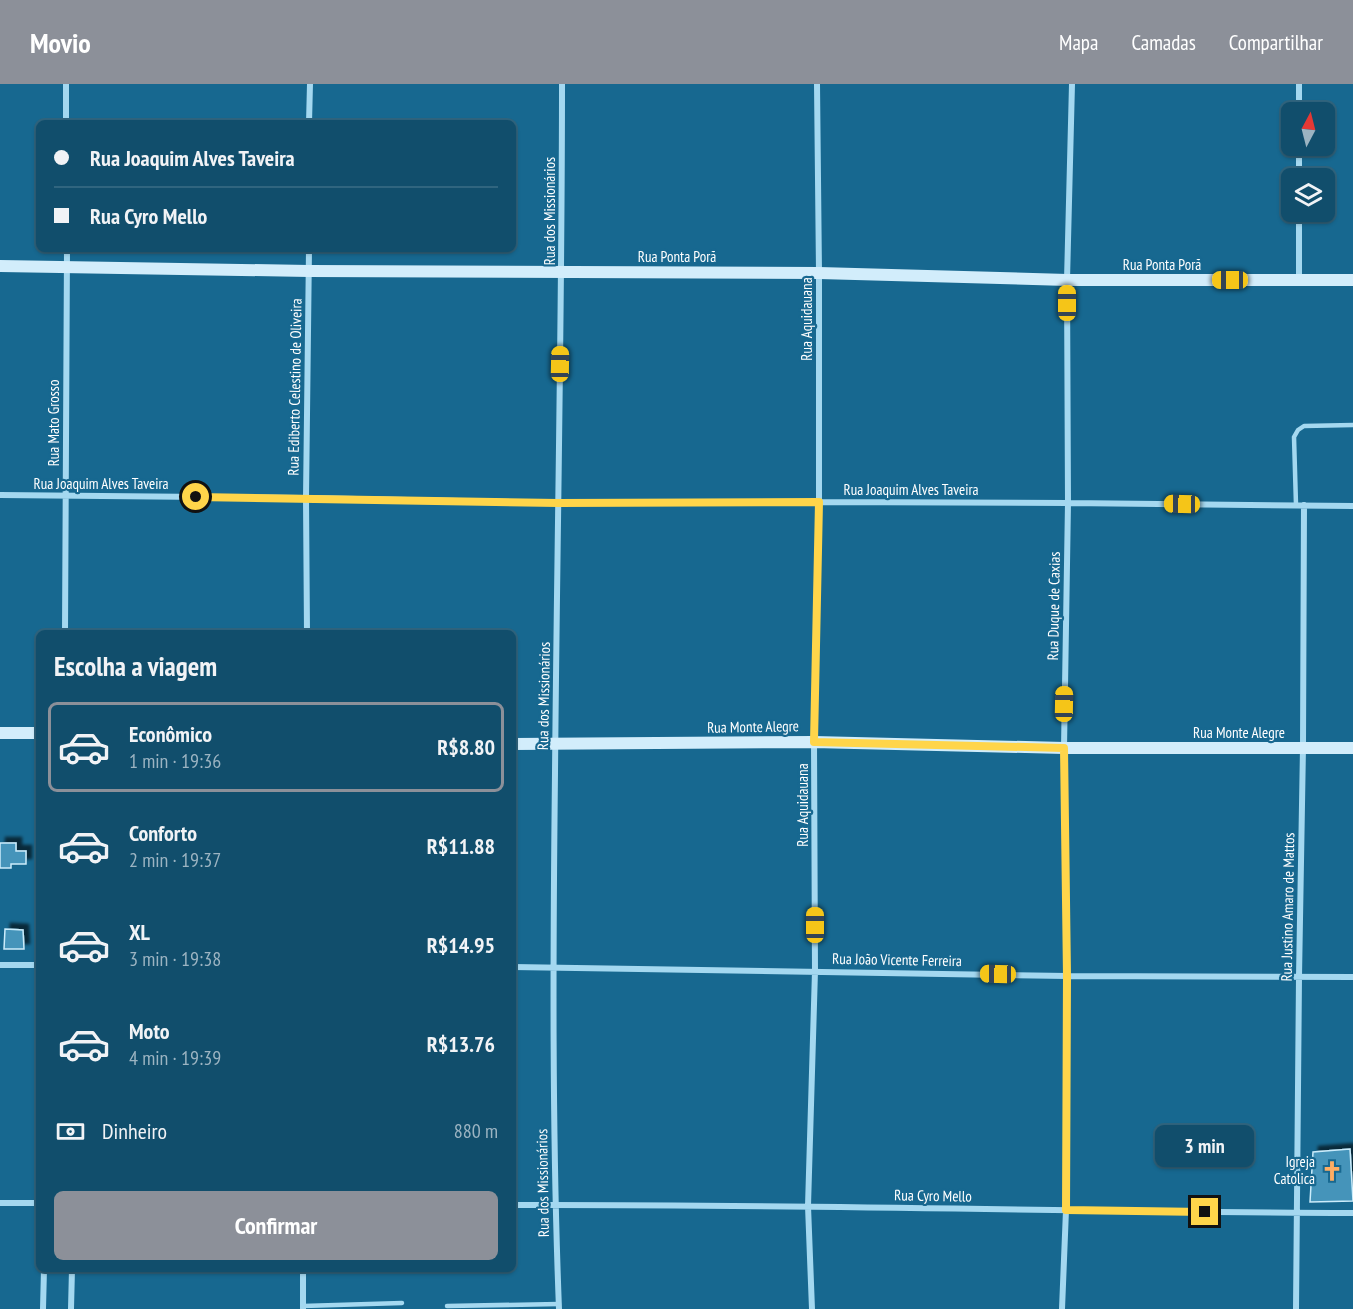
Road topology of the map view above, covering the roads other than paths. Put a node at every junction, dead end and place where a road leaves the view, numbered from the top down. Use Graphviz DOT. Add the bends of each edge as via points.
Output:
graph roads {
  1 [pos="66,84"];
  2 [pos="310,84"];
  3 [pos="562,84"];
  4 [pos="817,84"];
  5 [pos="1072,84"];
  6 [pos="1299,84"];
  7 [pos="1299,102"];
  8 [pos="66,120"];
  9 [pos="309,120"];
  10 [pos="1299,222"];
  11 [pos="67,252"];
  12 [pos="309,252"];
  13 [pos="0,266"];
  14 [pos="67,267"];
  15 [pos="309,271"];
  16 [pos="562,271"];
  17 [pos="819,273"];
  18 [pos="1067,280"];
  19 [pos="1299,280"];
  20 [pos="1353,280"];
  21 [pos="1353,425"];
  22 [pos="0,495"];
  23 [pos="65,496"];
  24 [pos="306,498"];
  25 [pos="819,502"];
  26 [pos="1068,502"];
  27 [pos="558,503"];
  28 [pos="1300,505"];
  29 [pos="1353,506"];
  30 [pos="64,630"];
  31 [pos="307,630"];
  32 [pos="0,733"];
  33 [pos="36,733"];
  34 [pos="814,742"];
  35 [pos="516,744"];
  36 [pos="555,745"];
  37 [pos="1303,747"];
  38 [pos="1064,748"];
  39 [pos="1353,748"];
  40 [pos="0,965"];
  41 [pos="36,965"];
  42 [pos="516,967"];
  43 [pos="553,967"];
  44 [pos="815,971"];
  45 [pos="1067,976"];
  46 [pos="1299,977"];
  47 [pos="1353,977"];
  48 [pos="0,1203"];
  49 [pos="36,1203"];
  50 [pos="516,1205"];
  51 [pos="555,1205"];
  52 [pos="808,1206"];
  53 [pos="1066,1210"];
  54 [pos="1297,1213"];
  55 [pos="1353,1213"];
  56 [pos="44,1272"];
  57 [pos="72,1272"];
  58 [pos="303,1272"];
  59 [pos="402,1304"];
  60 [pos="447,1306"];
  61 [pos="303,1307"];
  62 [pos="559,1307"];
  63 [pos="43,1309"];
  64 [pos="71,1309"];
  65 [pos="812,1309"];
  66 [pos="1062,1309"];
  67 [pos="1296,1309"];
  1 -- 8 [label="street"];
  2 -- 9 [label="street"];
  3 -- 16 [label="street, Rua dos Missionários"];
  4 -- 17 [label="street, Rua Aquidauana"];
  5 -- 18 [label="street, Rua Duque de Caxias"];
  6 -- 7 [label="street"];
  10 -- 19 [label="street"];
  11 -- 14 [label="street, Rua Mato Grosso"];
  12 -- 15 [label="street, Rua Ediberto Celestino de Oliveira"];
  13 -- 14 [label="street, Rua Ponta Porã"];
  14 -- 15 [label="street, Rua Ponta Porã"];
  14 -- 23 [label="street, Rua Mato Grosso"];
  15 -- 16 [label="street, Rua Ponta Porã"];
  15 -- 24 [label="street, Rua Ediberto Celestino de Oliveira"];
  16 -- 17 [label="street, Rua Ponta Porã"];
  16 -- 27 [label="street, Rua dos Missionários"];
  17 -- 18 [label="street, Rua Ponta Porã"];
  17 -- 25 [label="street, Rua Aquidauana"];
  18 -- 19 [label="street, Rua Ponta Porã"];
  18 -- 26 [label="street, Rua Duque de Caxias"];
  19 -- 20 [label="street, Rua Ponta Porã"];
  21 -- 28 [label="lane" via="1304,426 1298,430 1294,437"];
  22 -- 23 [label="street, Rua Joaquim Alves Taveira"];
  23 -- 24 [label="street, Rua Joaquim Alves Taveira"];
  23 -- 30 [label="street, Rua Mato Grosso"];
  24 -- 27 [label="street, Rua Joaquim Alves Taveira"];
  24 -- 31 [label="street, Rua Ediberto Celestino de Oliveira"];
  25 -- 26 [label="street, Rua Joaquim Alves Taveira"];
  25 -- 27 [label="street, Rua Joaquim Alves Taveira"];
  25 -- 34 [label="street, Rua Aquidauana"];
  26 -- 28 [label="street, Rua Joaquim Alves Taveira"];
  26 -- 38 [label="street, Rua Duque de Caxias"];
  27 -- 36 [label="street, Rua dos Missionários"];
  28 -- 29 [label="street, Rua Joaquim Alves Taveira"];
  28 -- 37 [label="street, Rua Justino Amaro de Mattos"];
  32 -- 33 [label="street"];
  34 -- 36 [label="street, Rua Monte Alegre"];
  34 -- 38 [label="street, Rua Monte Alegre"];
  34 -- 44 [label="street, Rua Aquidauana"];
  35 -- 36 [label="street, Rua Monte Alegre"];
  36 -- 43 [label="street, Rua dos Missionários"];
  37 -- 38 [label="street, Rua Monte Alegre"];
  37 -- 39 [label="street, Rua Monte Alegre"];
  37 -- 46 [label="street, Rua Justino Amaro de Mattos"];
  38 -- 45 [label="street, Rua Duque de Caxias"];
  40 -- 41 [label="street"];
  42 -- 43 [label="street, Rua João Vicente Ferreira"];
  43 -- 44 [label="street, Rua João Vicente Ferreira"];
  43 -- 51 [label="street, Rua dos Missionários"];
  44 -- 45 [label="street, Rua João Vicente Ferreira"];
  44 -- 52 [label="street, Rua Aquidauana"];
  45 -- 46 [label="street, Rua João Vicente Ferreira"];
  45 -- 53 [label="street, Rua Duque de Caxias"];
  46 -- 47 [label="street, Rua João Vicente Ferreira"];
  46 -- 54 [label="street, Rua Justino Amaro de Mattos"];
  48 -- 49 [label="street"];
  50 -- 51 [label="street, Rua Cyro Mello"];
  51 -- 52 [label="street, Rua Cyro Mello"];
  51 -- 62 [label="street, Rua dos Missionários"];
  52 -- 53 [label="street, Rua Cyro Mello"];
  52 -- 65 [label="street, Rua Aquidauana"];
  53 -- 54 [label="street, Rua Cyro Mello"];
  53 -- 66 [label="street, Rua Duque de Caxias"];
  54 -- 55 [label="street, Rua Cyro Mello"];
  54 -- 67 [label="street, Rua Justino Amaro de Mattos"];
  56 -- 63 [label="street"];
  57 -- 64 [label="street"];
  58 -- 61 [label="street"];
  59 -- 61 [label="lane"];
  60 -- 62 [label="lane"];
}
